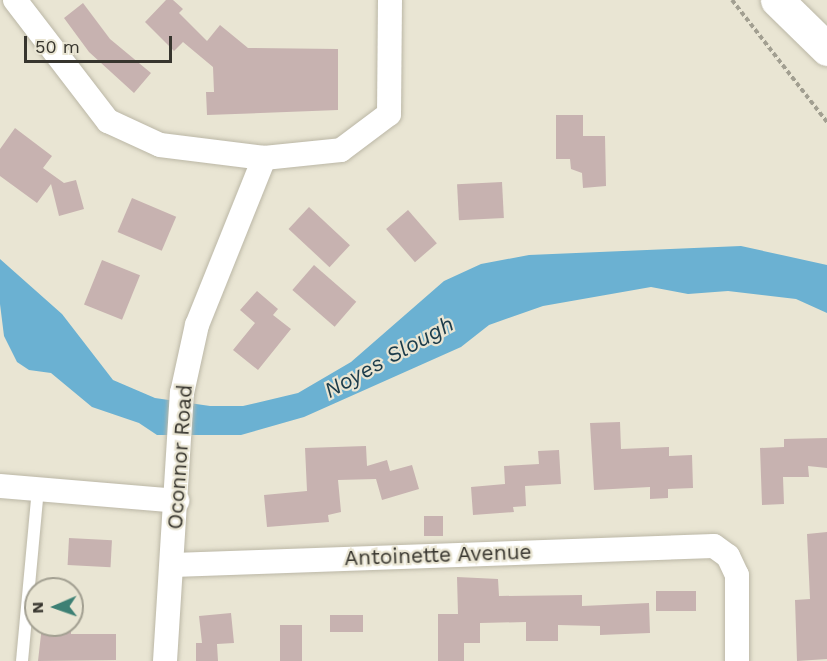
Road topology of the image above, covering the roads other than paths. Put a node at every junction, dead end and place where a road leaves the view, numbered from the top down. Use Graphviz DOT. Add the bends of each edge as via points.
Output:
graph roads {
  1 [pos="15,0"];
  2 [pos="385,0"];
  3 [pos="777,0"];
  4 [pos="801,0"];
  5 [pos="827,35"];
  6 [pos="827,49"];
  7 [pos="264,158"];
  8 [pos="0,486"];
  9 [pos="38,489"];
  10 [pos="177,501"];
  11 [pos="174,565"];
  12 [pos="22,661"];
  13 [pos="165,661"];
  14 [pos="737,661"];
  1 -- 7 [label="street" via="108,121 160,144"];
  2 -- 7 [label="street" via="389,114 341,150"];
  3 -- 6 [label="highway"];
  4 -- 5 [label="highway"];
  7 -- 10 [label="street, Oconnor Road" via="197,325 182,393"];
  8 -- 9 [label="street"];
  9 -- 10 [label="street"];
  9 -- 12 [label="lane"];
  10 -- 11 [label="street, Oconnor Road"];
  11 -- 13 [label="street, Oconnor Road"];
  11 -- 14 [label="street, Antoinette Avenue" via="714,546 728,556 737,575"];
}
